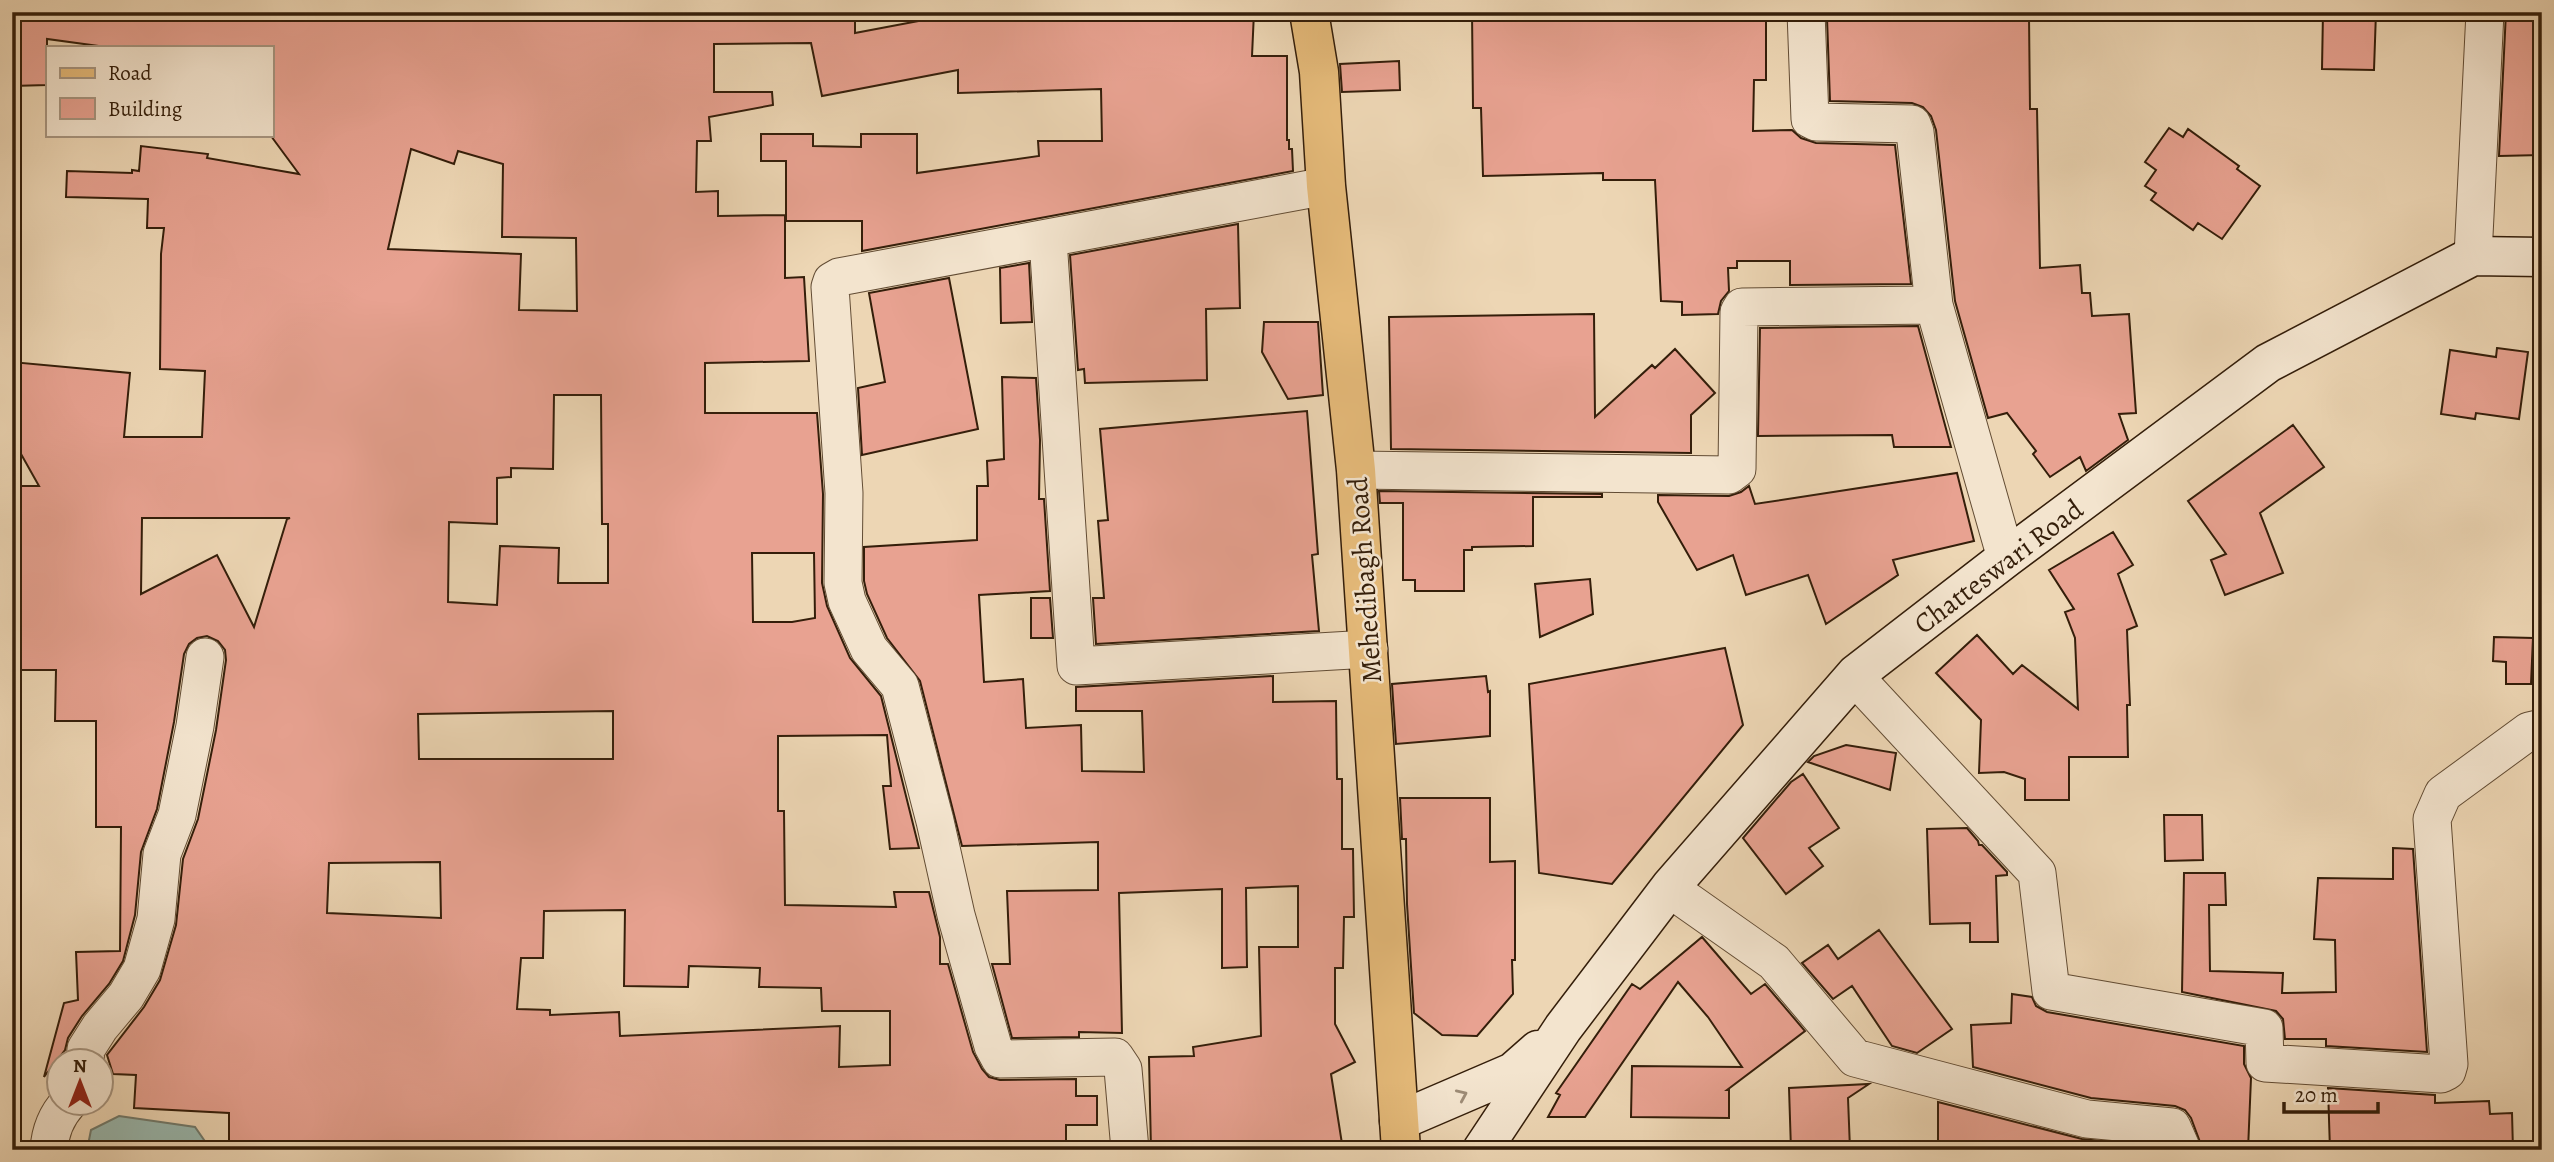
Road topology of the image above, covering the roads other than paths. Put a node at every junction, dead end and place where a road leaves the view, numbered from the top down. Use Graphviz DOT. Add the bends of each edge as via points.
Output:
graph roads {
  1 [pos="1309,12"];
  2 [pos="1806,12"];
  3 [pos="2485,12"];
  4 [pos="1326,186"];
  5 [pos="1048,239"];
  6 [pos="2473,256"];
  7 [pos="2542,257"];
  8 [pos="1934,305"];
  9 [pos="1356,470"];
  10 [pos="2006,558"];
  11 [pos="1369,649"];
  12 [pos="205,657"];
  13 [pos="1856,674"];
  14 [pos="2542,728"];
  15 [pos="1671,886"];
  16 [pos="1563,1028"];
  17 [pos="88,1046"];
  18 [pos="57,1116"];
  19 [pos="1400,1135"];
  20 [pos="48,1150"];
  21 [pos="1130,1150"];
  22 [pos="1482,1150"];
  23 [pos="2182,1150"];
  1 -- 4 [label="main road, Mehedibagh Road" via="1319,72"];
  2 -- 8 [label="street" via="1810,120 1912,124"];
  3 -- 6 [label="street"];
  4 -- 5 [label="street"];
  4 -- 9 [label="main road, Mehedibagh Road"];
  5 -- 11 [label="street" via="1076,666"];
  5 -- 21 [label="street" via="832,281 844,493 843,583 869,649 900,686 993,1046 1000,1059 1115,1057 1123,1069"];
  6 -- 7 [label="main road, Chatteswari Road"];
  6 -- 10 [label="main road, Chatteswari Road" via="2268,363"];
  8 -- 9 [label="street" via="1742,307 1737,470 1729,475"];
  8 -- 10 [label="street"];
  9 -- 11 [label="main road, Mehedibagh Road"];
  10 -- 13 [label="main road, Chatteswari Road"];
  11 -- 19 [label="main road, Mehedibagh Road"];
  12 -- 17 [label="street" via="195,726 177,815 162,854 156,919 142,969"];
  13 -- 14 [label="street" via="2037,873 2051,991 2264,1028 2264,1063 2447,1071 2432,819 2443,794 2529,731"];
  13 -- 15 [label="main road, Chatteswari Road"];
  15 -- 16 [label="main road, Chatteswari Road"];
  15 -- 23 [label="street" via="1773,962 1854,1058 2087,1119 2172,1127"];
  19 -- 16 [label="main road, Chatteswari Road, one-way" via="1513,1072"];
  16 -- 22 [label="main road, Chatteswari Road"];
  18 -- 20 [label="street"];
}
